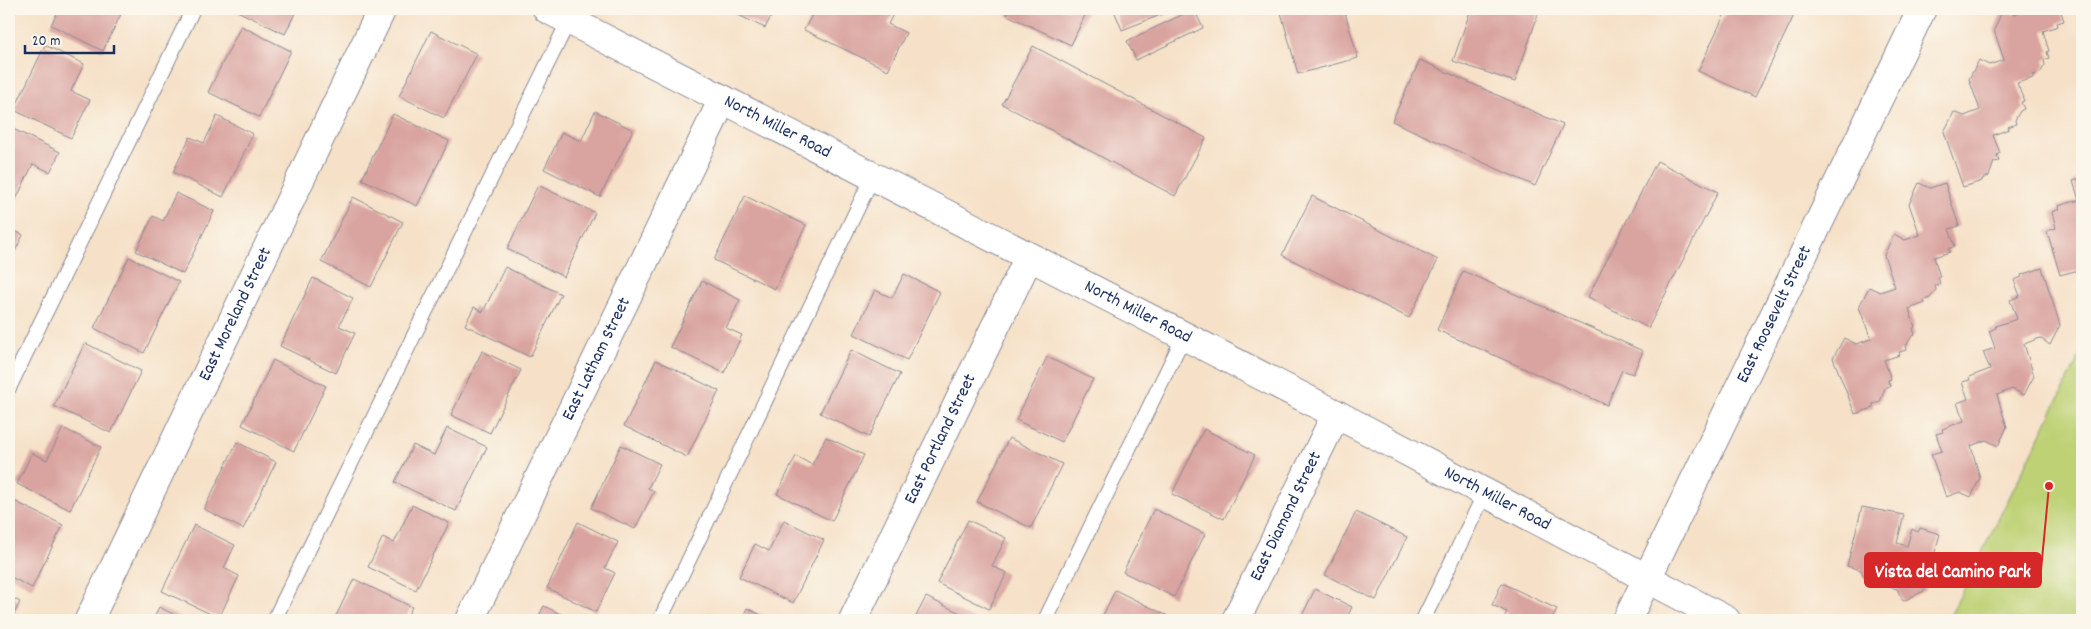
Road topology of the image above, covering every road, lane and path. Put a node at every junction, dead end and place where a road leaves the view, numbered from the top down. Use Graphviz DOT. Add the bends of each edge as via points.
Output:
graph roads {
  1 [pos="193,9"];
  2 [pos="382,9"];
  3 [pos="1922,9"];
  4 [pos="558,14"];
  5 [pos="723,98"];
  6 [pos="873,176"];
  7 [pos="1029,257"];
  8 [pos="1184,336"];
  9 [pos="9,388"];
  10 [pos="1336,414"];
  11 [pos="1485,493"];
  12 [pos="1647,579"];
  13 [pos="89,620"];
  14 [pos="274,620"];
  15 [pos="470,620"];
  16 [pos="660,620"];
  17 [pos="853,620"];
  18 [pos="1044,620"];
  19 [pos="1236,620"];
  20 [pos="1423,620"];
  21 [pos="1627,620"];
  22 [pos="1726,620"];
  1 -- 9 [label="lane"];
  2 -- 13 [label="street, East Moreland Street"];
  3 -- 12 [label="street, East Roosevelt Street"];
  4 -- 5 [label="street, North Miller Road"];
  4 -- 14 [label="lane"];
  5 -- 6 [label="street, North Miller Road"];
  5 -- 15 [label="street, East Latham Street"];
  6 -- 7 [label="street, North Miller Road"];
  6 -- 16 [label="lane"];
  7 -- 8 [label="street, North Miller Road"];
  7 -- 17 [label="street, East Portland Street"];
  8 -- 10 [label="street, North Miller Road"];
  8 -- 18 [label="lane"];
  10 -- 11 [label="street, North Miller Road"];
  10 -- 19 [label="street, East Diamond Street"];
  11 -- 12 [label="street, North Miller Road"];
  11 -- 20 [label="lane"];
  12 -- 21 [label="street, East Roosevelt Street"];
  12 -- 22 [label="street, North Miller Road"];
}
